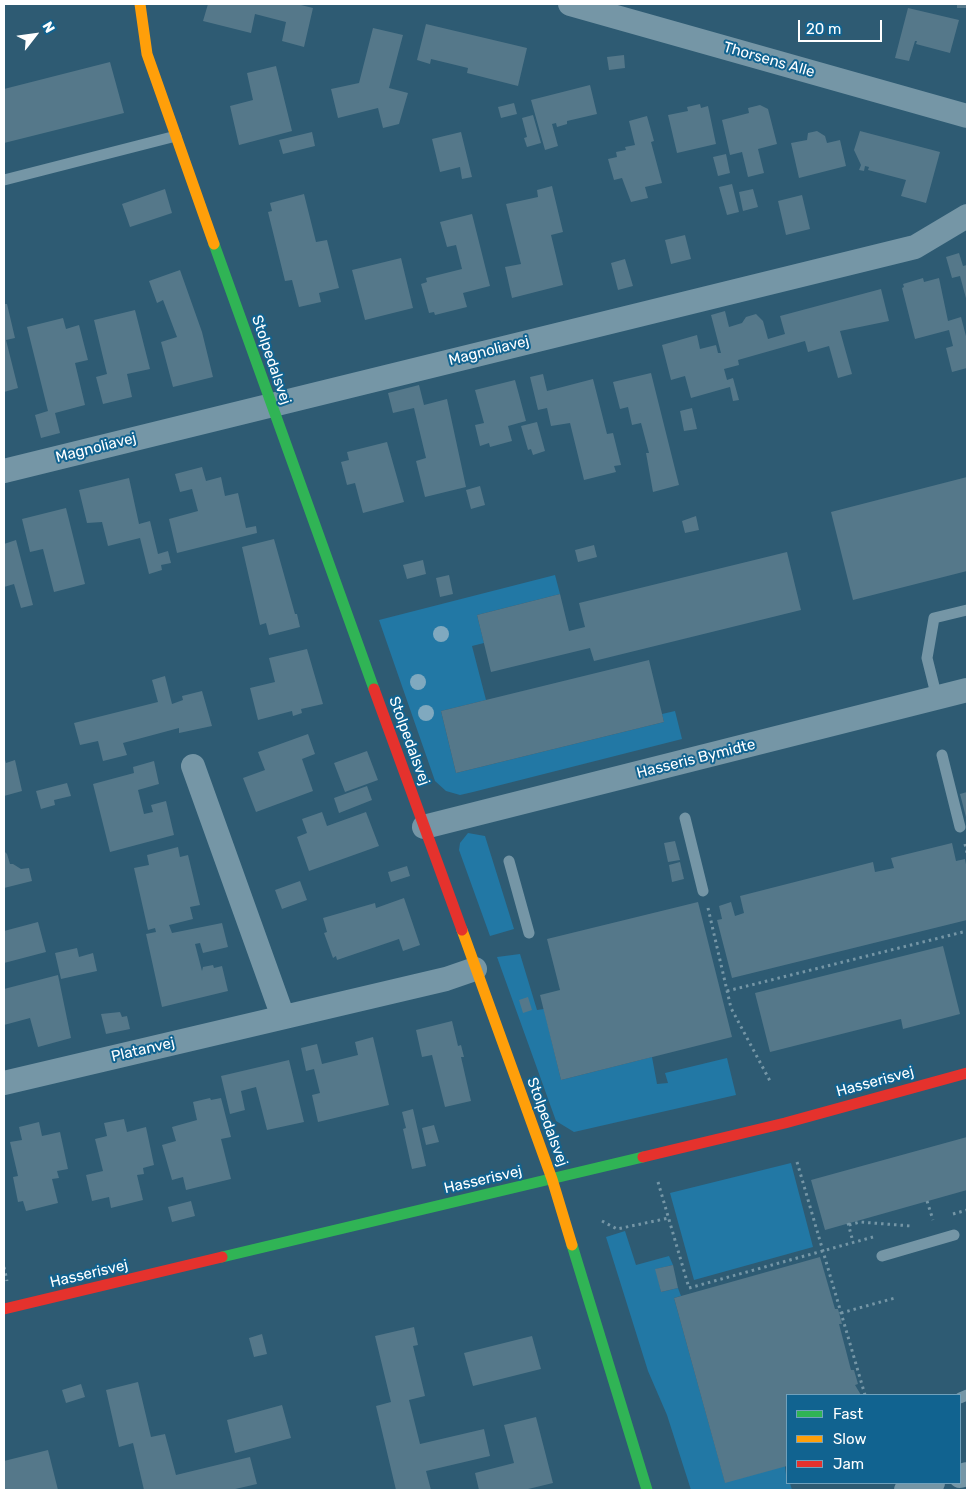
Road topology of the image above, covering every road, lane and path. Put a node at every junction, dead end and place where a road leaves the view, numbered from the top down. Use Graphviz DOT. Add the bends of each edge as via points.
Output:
graph roads {
  1 [pos="140,4"];
  2 [pos="570,4"];
  3 [pos="967,116"];
  4 [pos="176,136"];
  5 [pos="4,180"];
  6 [pos="967,216"];
  7 [pos="271,405"];
  8 [pos="4,471"];
  9 [pos="967,610"];
  10 [pos="967,690"];
  11 [pos="937,698"];
  12 [pos="942,755"];
  13 [pos="193,766"];
  14 [pos="685,818"];
  15 [pos="424,827"];
  16 [pos="960,827"];
  17 [pos="509,861"];
  18 [pos="703,891"];
  19 [pos="967,931"];
  20 [pos="529,933"];
  21 [pos="475,969"];
  22 [pos="727,991"];
  23 [pos="283,1017"];
  24 [pos="967,1073"];
  25 [pos="770,1081"];
  26 [pos="4,1083"];
  27 [pos="797,1162"];
  28 [pos="552,1179"];
  29 [pos="657,1182"];
  30 [pos="927,1201"];
  31 [pos="967,1210"];
  32 [pos="950,1215"];
  33 [pos="942,1217"];
  34 [pos="669,1218"];
  35 [pos="602,1220"];
  36 [pos="933,1220"];
  37 [pos="926,1222"];
  38 [pos="919,1224"];
  39 [pos="911,1226"];
  40 [pos="895,1230"];
  41 [pos="879,1235"];
  42 [pos="954,1235"];
  43 [pos="854,1242"];
  44 [pos="823,1251"];
  45 [pos="882,1256"];
  46 [pos="4,1267"];
  47 [pos="8,1283"];
  48 [pos="895,1298"];
  49 [pos="4,1309"];
  50 [pos="841,1313"];
  51 [pos="864,1394"];
  52 [pos="930,1484"];
  53 [pos="647,1490"];
  54 [pos="906,1490"];
  1 -- 4 [label="street, Stolpedalsvej" via="147,54"];
  2 -- 3 [label="street, Thorsens Alle"];
  4 -- 5 [label="lane"];
  4 -- 7 [label="street, Stolpedalsvej"];
  6 -- 7 [label="street, Magnoliavej" via="914,247"];
  7 -- 8 [label="street, Magnoliavej"];
  7 -- 15 [label="street, Stolpedalsvej"];
  9 -- 11 [label="lane" via="934,618 928,658"];
  10 -- 11 [label="street, Hasseris Bymidte"];
  11 -- 15 [label="street, Hasseris Bymidte"];
  12 -- 16 [label="lane"];
  13 -- 23 [label="street"];
  14 -- 18 [label="lane"];
  15 -- 21 [label="street, Stolpedalsvej"];
  17 -- 20 [label="lane"];
  18 -- 22 [label="path"];
  19 -- 22 [label="path"];
  21 -- 23 [label="street, Platanvej" via="446,979"];
  21 -- 28 [label="street, Stolpedalsvej"];
  22 -- 25 [label="path" via="731,1008"];
  23 -- 26 [label="street, Platanvej"];
  24 -- 28 [label="street, Hasserisvej" via="786,1122"];
  27 -- 44 [label="path"];
  28 -- 49 [label="street, Hasserisvej"];
  28 -- 53 [label="street, Stolpedalsvej"];
  29 -- 34 [label="path"];
  30 -- 36 [label="path"];
  31 -- 32 [label="path"];
  33 -- 36 [label="path"];
  34 -- 35 [label="path" via="617,1229"];
  34 -- 44 [label="path" via="689,1288"];
  36 -- 37 [label="path"];
  38 -- 39 [label="path"];
  39 -- 40 [label="path"];
  39 -- 43 [label="path" via="848,1224"];
  41 -- 43 [label="path"];
  42 -- 45 [label="lane"];
  43 -- 44 [label="path"];
  44 -- 50 [label="path"];
  46 -- 47 [label="path"];
  48 -- 50 [label="path"];
  50 -- 51 [label="path"];
  52 -- 54 [label="street"];
}
